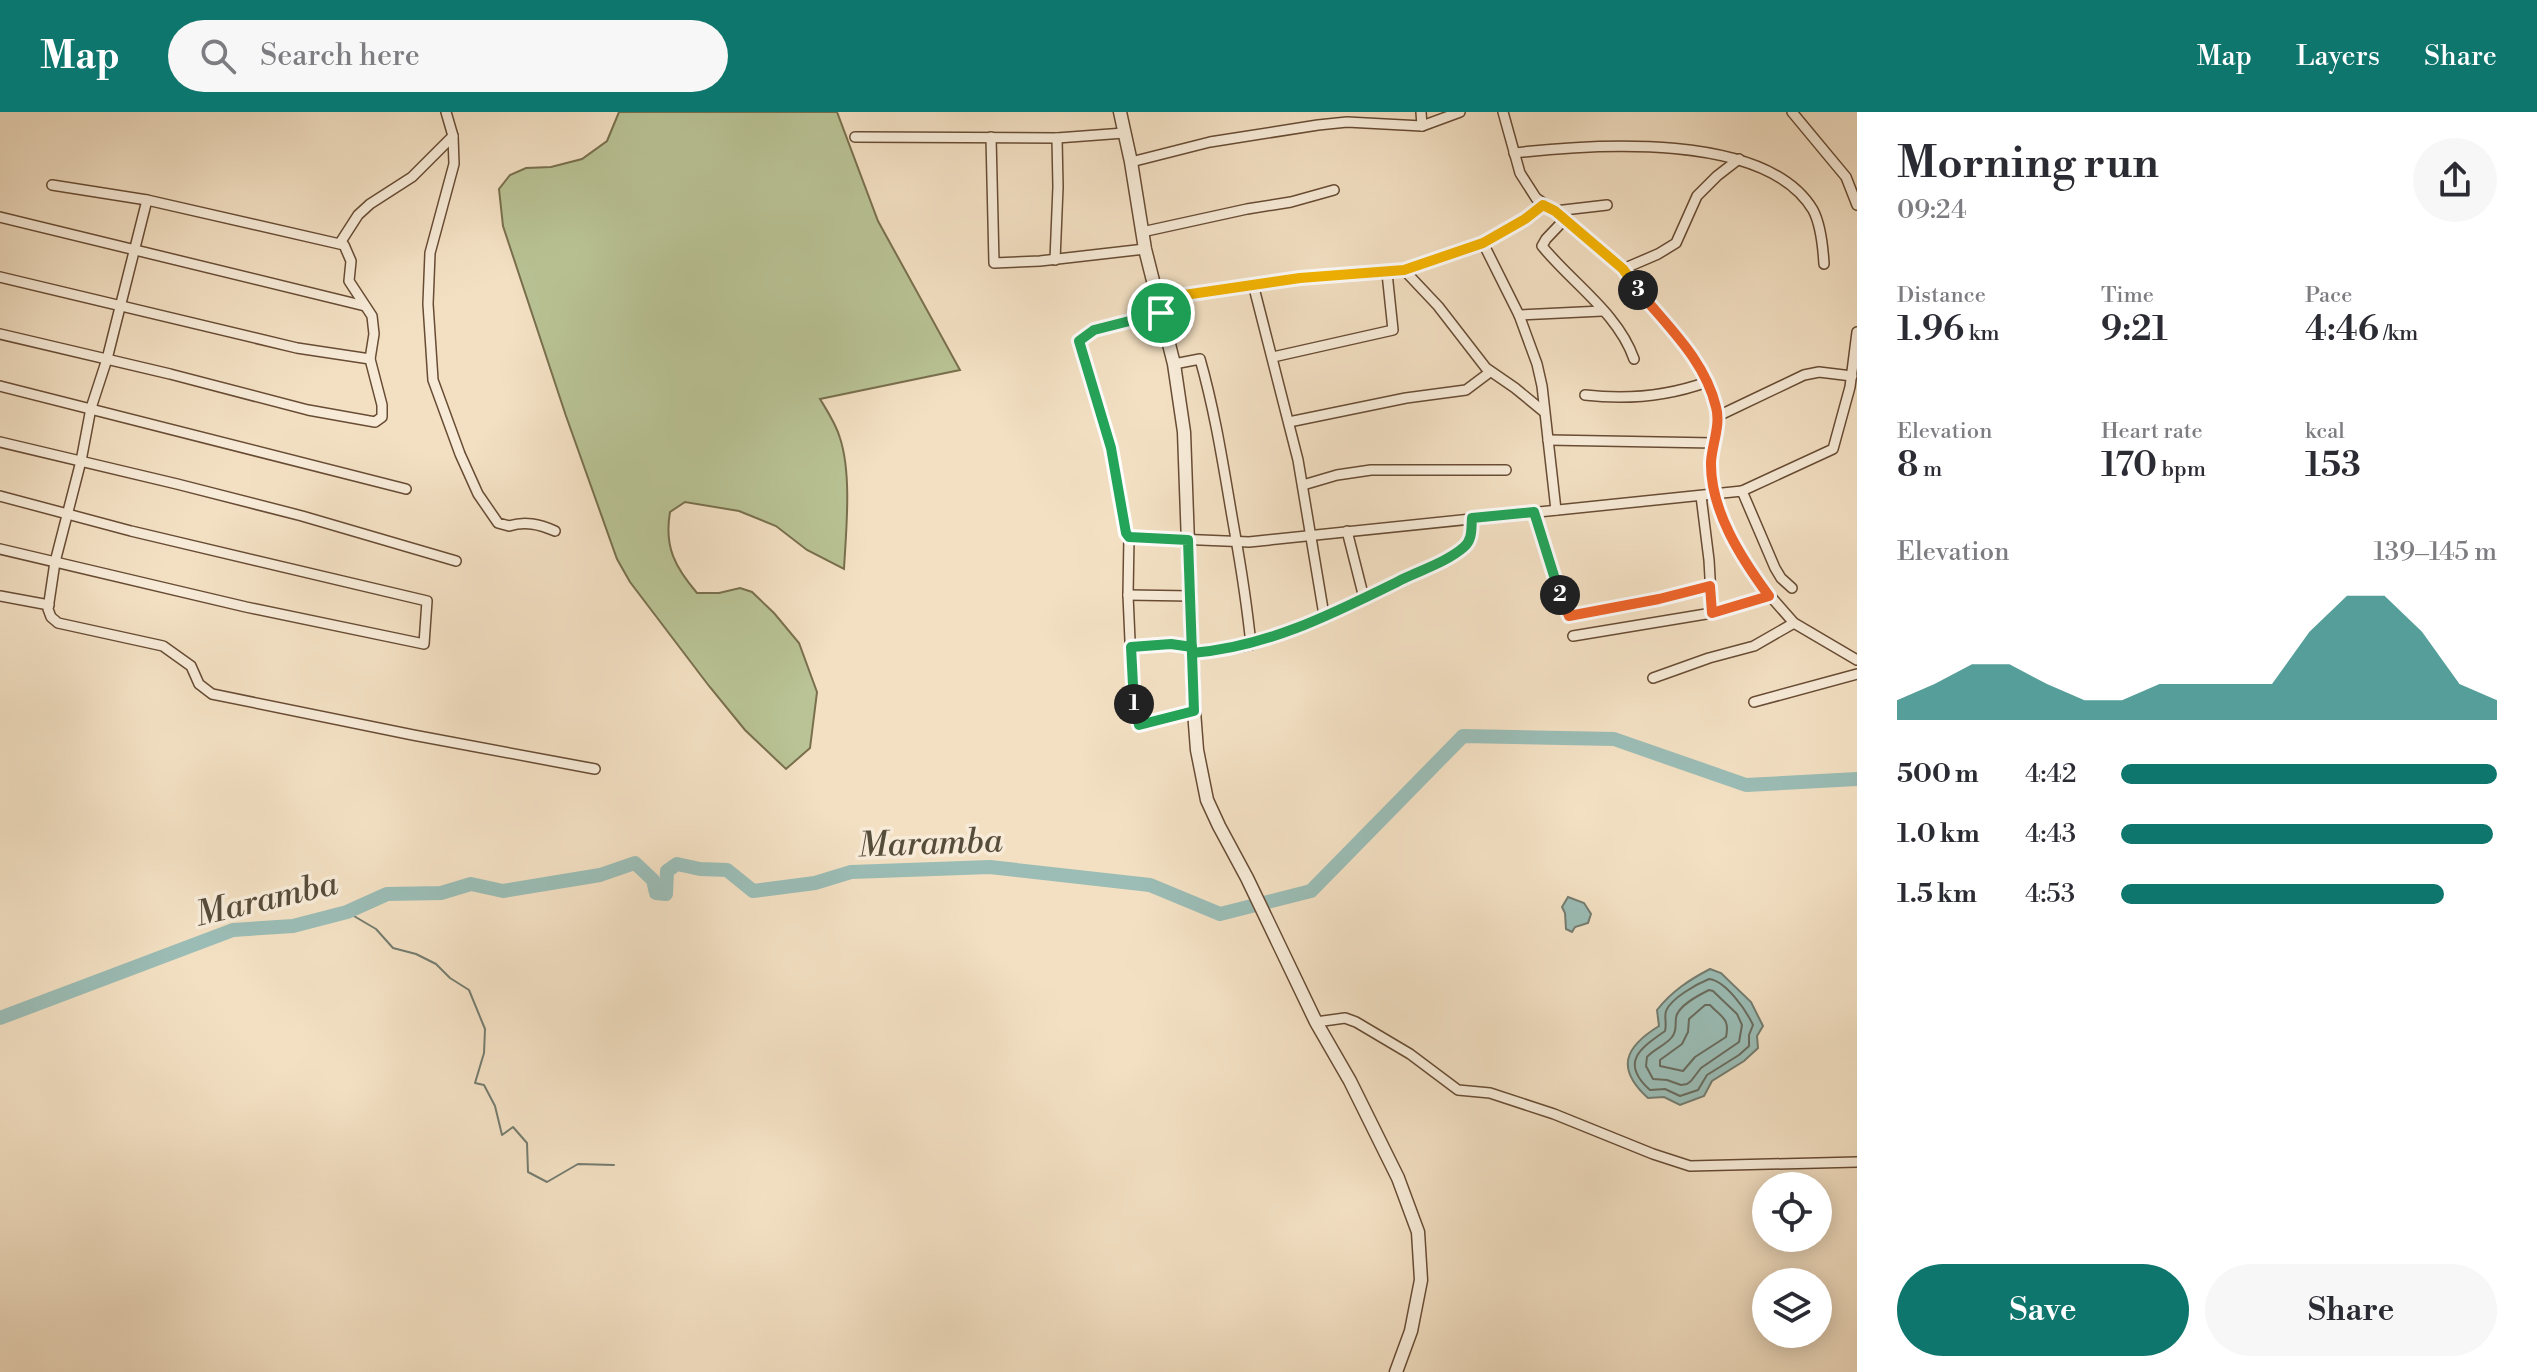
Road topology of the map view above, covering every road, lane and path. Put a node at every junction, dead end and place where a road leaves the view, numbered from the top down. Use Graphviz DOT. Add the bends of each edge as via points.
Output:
graph roads {
  1 [pos="446,112"];
  2 [pos="1120,112"];
  3 [pos="1421,112"];
  4 [pos="1460,112"];
  5 [pos="1503,112"];
  6 [pos="1792,112"];
  7 [pos="1422,126"];
  8 [pos="1124,133"];
  9 [pos="453,136"];
  10 [pos="855,137"];
  11 [pos="991,137"];
  12 [pos="1057,138"];
  13 [pos="1514,153"];
  14 [pos="1739,159"];
  15 [pos="1131,162"];
  16 [pos="52,185"];
  17 [pos="1334,190"];
  18 [pos="147,200"];
  19 [pos="1543,205"];
  20 [pos="1607,205"];
  21 [pos="1857,205"];
  22 [pos="1555,211"];
  23 [pos="0,217"];
  24 [pos="1565,219"];
  25 [pos="1142,232"];
  26 [pos="340,243"];
  27 [pos="1483,243"];
  28 [pos="1145,249"];
  29 [pos="135,251"];
  30 [pos="1055,260"];
  31 [pos="1824,264"];
  32 [pos="1623,269"];
  33 [pos="1404,270"];
  34 [pos="1387,273"];
  35 [pos="0,277"];
  36 [pos="1253,284"];
  37 [pos="1157,299"];
  38 [pos="121,306"];
  39 [pos="365,306"];
  40 [pos="1602,311"];
  41 [pos="1161,313"];
  42 [pos="1519,315"];
  43 [pos="1857,332"];
  44 [pos="0,334"];
  45 [pos="1273,357"];
  46 [pos="107,359"];
  47 [pos="370,359"];
  48 [pos="1634,359"];
  49 [pos="1174,364"];
  50 [pos="1490,372"];
  51 [pos="1852,376"];
  52 [pos="1707,382"];
  53 [pos="0,386"];
  54 [pos="1585,395"];
  55 [pos="91,408"];
  56 [pos="1543,411"];
  57 [pos="1718,416"];
  58 [pos="1289,422"];
  59 [pos="1548,440"];
  60 [pos="0,442"];
  61 [pos="1714,443"];
  62 [pos="81,461"];
  63 [pos="1506,470"];
  64 [pos="1303,485"];
  65 [pos="406,489"];
  66 [pos="1742,491"];
  67 [pos="1715,494"];
  68 [pos="0,496"];
  69 [pos="1701,496"];
  70 [pos="1556,510"];
  71 [pos="1534,512"];
  72 [pos="67,514"];
  73 [pos="1472,518"];
  74 [pos="555,531"];
  75 [pos="1347,531"];
  76 [pos="1312,535"];
  77 [pos="1129,537"];
  78 [pos="1188,540"];
  79 [pos="1237,541"];
  80 [pos="0,549"];
  81 [pos="456,561"];
  82 [pos="55,562"];
  83 [pos="1710,586"];
  84 [pos="1792,588"];
  85 [pos="1128,595"];
  86 [pos="0,596"];
  87 [pos="1191,596"];
  88 [pos="1769,596"];
  89 [pos="1364,598"];
  90 [pos="49,605"];
  91 [pos="1712,613"];
  92 [pos="1324,615"];
  93 [pos="1794,623"];
  94 [pos="1573,636"];
  95 [pos="1251,645"];
  96 [pos="1131,647"];
  97 [pos="1192,650"];
  98 [pos="1857,660"];
  99 [pos="1857,674"];
  100 [pos="1653,678"];
  101 [pos="1754,702"];
  102 [pos="1194,711"];
  103 [pos="595,769"];
  104 [pos="1316,1022"];
  105 [pos="1857,1162"];
  106 [pos="1396,1372"];
  1 -- 9 [label="street"];
  2 -- 8 [label="street"];
  3 -- 7 [label="street"];
  4 -- 7 [label="street"];
  5 -- 13 [label="street"];
  6 -- 21 [label="street" via="1846,177"];
  7 -- 15 [label="street" via="1340,122 1210,142"];
  8 -- 12 [label="street"];
  8 -- 15 [label="street"];
  9 -- 26 [label="street" via="412,177 358,215"];
  9 -- 74 [label="street" via="454,164 430,253 433,380 478,494 498,523 527,523"];
  10 -- 11 [label="street"];
  11 -- 12 [label="street"];
  11 -- 30 [label="street" via="994,263"];
  12 -- 30 [label="street"];
  13 -- 14 [label="street" via="1623,145"];
  13 -- 19 [label="street" via="1525,184"];
  14 -- 31 [label="street" via="1773,174 1804,198 1818,222"];
  14 -- 32 [label="street" via="1697,196 1676,243"];
  15 -- 25 [label="street"];
  16 -- 18 [label="street"];
  17 -- 25 [label="street"];
  18 -- 26 [label="street"];
  18 -- 29 [label="street"];
  19 -- 22 [label="street"];
  19 -- 27 [label="street"];
  20 -- 22 [label="street"];
  22 -- 24 [label="street"];
  23 -- 29 [label="street"];
  24 -- 32 [label="street"];
  24 -- 40 [label="street" via="1542,246"];
  25 -- 28 [label="street"];
  26 -- 39 [label="street" via="351,261 349,281"];
  27 -- 33 [label="street"];
  27 -- 42 [label="street"];
  28 -- 30 [label="street"];
  28 -- 37 [label="street"];
  29 -- 38 [label="street"];
  29 -- 39 [label="street"];
  32 -- 52 [label="street" via="1692,355"];
  33 -- 34 [label="street"];
  33 -- 50 [label="street"];
  34 -- 36 [label="street"];
  34 -- 45 [label="street" via="1393,330"];
  35 -- 38 [label="street"];
  36 -- 37 [label="street"];
  36 -- 45 [label="street"];
  37 -- 41 [label="street"];
  38 -- 46 [label="street"];
  38 -- 47 [label="street" via="297,348"];
  39 -- 47 [label="street" via="373,324"];
  40 -- 42 [label="street"];
  40 -- 48 [label="street"];
  41 -- 49 [label="street"];
  41 -- 77 [label="street" via="1094,330 1079,341 1111,448"];
  42 -- 56 [label="street" via="1540,375"];
  43 -- 51 [label="street"];
  44 -- 46 [label="street"];
  45 -- 58 [label="street"];
  46 -- 47 [label="street" via="375,422 382,417 382,405"];
  46 -- 55 [label="street"];
  49 -- 78 [label="street" via="1184,432"];
  49 -- 79 [label="street" via="1200,359"];
  50 -- 56 [label="street"];
  50 -- 58 [label="street" via="1461,391"];
  51 -- 57 [label="street" via="1814,372"];
  51 -- 66 [label="street" via="1833,449"];
  52 -- 54 [label="street" via="1658,396"];
  52 -- 57 [label="street"];
  53 -- 55 [label="street"];
  55 -- 62 [label="street"];
  55 -- 65 [label="street"];
  56 -- 59 [label="street"];
  57 -- 61 [label="street"];
  58 -- 64 [label="street"];
  59 -- 61 [label="street"];
  59 -- 70 [label="street"];
  60 -- 62 [label="street"];
  61 -- 67 [label="street"];
  62 -- 72 [label="street"];
  62 -- 81 [label="street"];
  63 -- 64 [label="street" via="1371,470"];
  64 -- 76 [label="street"];
  66 -- 67 [label="street"];
  66 -- 84 [label="street" via="1775,568"];
  67 -- 69 [label="street"];
  67 -- 88 [label="street" via="1728,533"];
  68 -- 72 [label="street"];
  69 -- 70 [label="street"];
  69 -- 83 [label="street"];
  70 -- 71 [label="street"];
  71 -- 73 [label="street"];
  71 -- 83 [label="street" via="1569,616"];
  72 -- 82 [label="street"];
  72 -- 82 [label="street" via="427,601 424,644"];
  73 -- 75 [label="street"];
  73 -- 89 [label="street" via="1465,546"];
  75 -- 76 [label="street"];
  75 -- 89 [label="street"];
  76 -- 79 [label="street"];
  76 -- 92 [label="street"];
  77 -- 78 [label="street"];
  77 -- 85 [label="street"];
  78 -- 79 [label="street"];
  78 -- 87 [label="street"];
  79 -- 95 [label="street"];
  80 -- 82 [label="street"];
  82 -- 90 [label="street"];
  83 -- 91 [label="street"];
  85 -- 87 [label="street"];
  85 -- 96 [label="street"];
  86 -- 90 [label="street"];
  87 -- 97 [label="street"];
  88 -- 91 [label="street"];
  88 -- 93 [label="street"];
  89 -- 92 [label="street"];
  90 -- 103 [label="street" via="49,614 58,623 171,650 212,694"];
  91 -- 94 [label="street"];
  92 -- 95 [label="street"];
  93 -- 98 [label="street"];
  93 -- 100 [label="street" via="1754,646"];
  95 -- 97 [label="street"];
  96 -- 97 [label="street" via="1171,644"];
  96 -- 102 [label="street" via="1139,725"];
  97 -- 102 [label="street"];
  99 -- 101 [label="street"];
  102 -- 104 [label="street" via="1207,800"];
  104 -- 105 [label="street" via="1356,1022 1458,1090 1479,1091 1554,1114 1690,1166"];
  104 -- 106 [label="street" via="1398,1178 1418,1232 1421,1280"];
}
